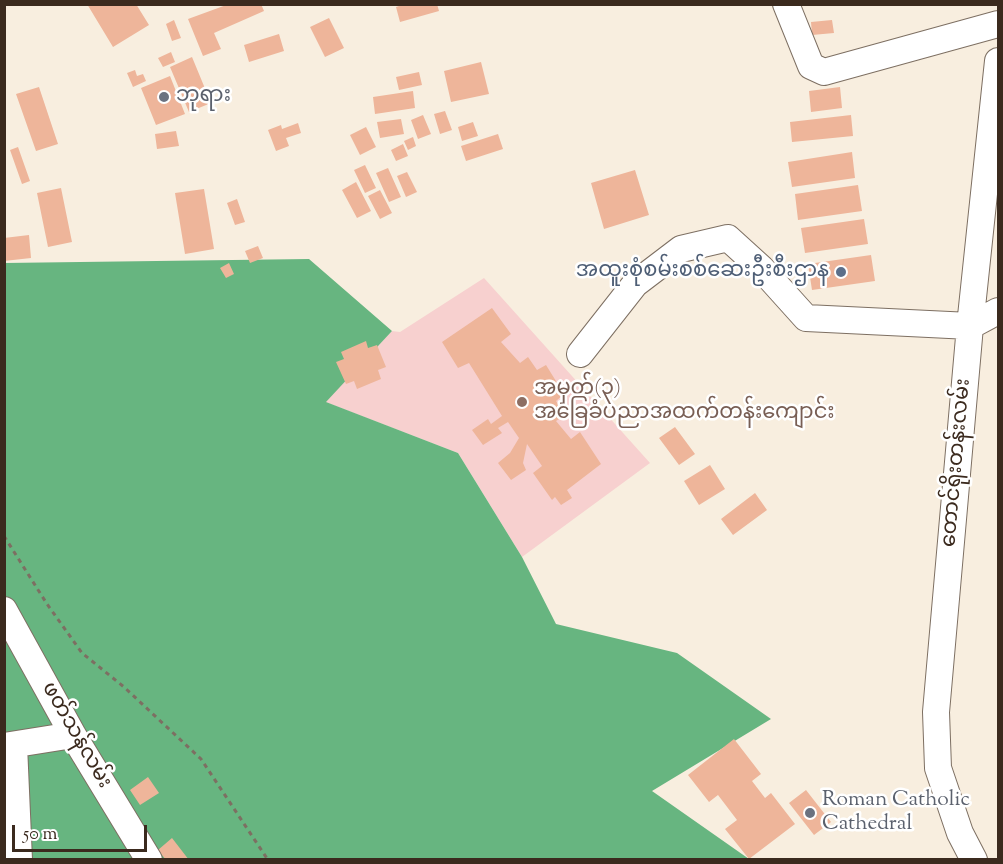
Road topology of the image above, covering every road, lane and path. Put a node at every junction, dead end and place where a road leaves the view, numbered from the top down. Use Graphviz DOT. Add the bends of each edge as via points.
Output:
graph roads {
  1 [pos="786,4"];
  2 [pos="999,24"];
  3 [pos="999,61"];
  4 [pos="999,311"];
  5 [pos="970,326"];
  6 [pos="580,354"];
  7 [pos="4,536"];
  8 [pos="4,610"];
  9 [pos="73,735"];
  10 [pos="9,746"];
  11 [pos="18,860"];
  12 [pos="149,860"];
  13 [pos="268,860"];
  14 [pos="974,860"];
  1 -- 2 [label="street" via="811,66 824,72"];
  3 -- 5 [label="street, တောင်ရိုးတန်းလမ်း"];
  4 -- 5 [label="street"];
  5 -- 6 [label="street" via="806,318 728,238 681,249 634,284"];
  5 -- 14 [label="street, တောင်ရိုးတန်းလမ်း" via="936,712 938,768 960,833"];
  7 -- 13 [label="path" via="82,653 201,759"];
  8 -- 9 [label="street, ဖတ်သန်လမ်း"];
  9 -- 10 [label="street"];
  9 -- 12 [label="street, ဖတ်သန်လမ်း"];
  10 -- 11 [label="street"];
}
